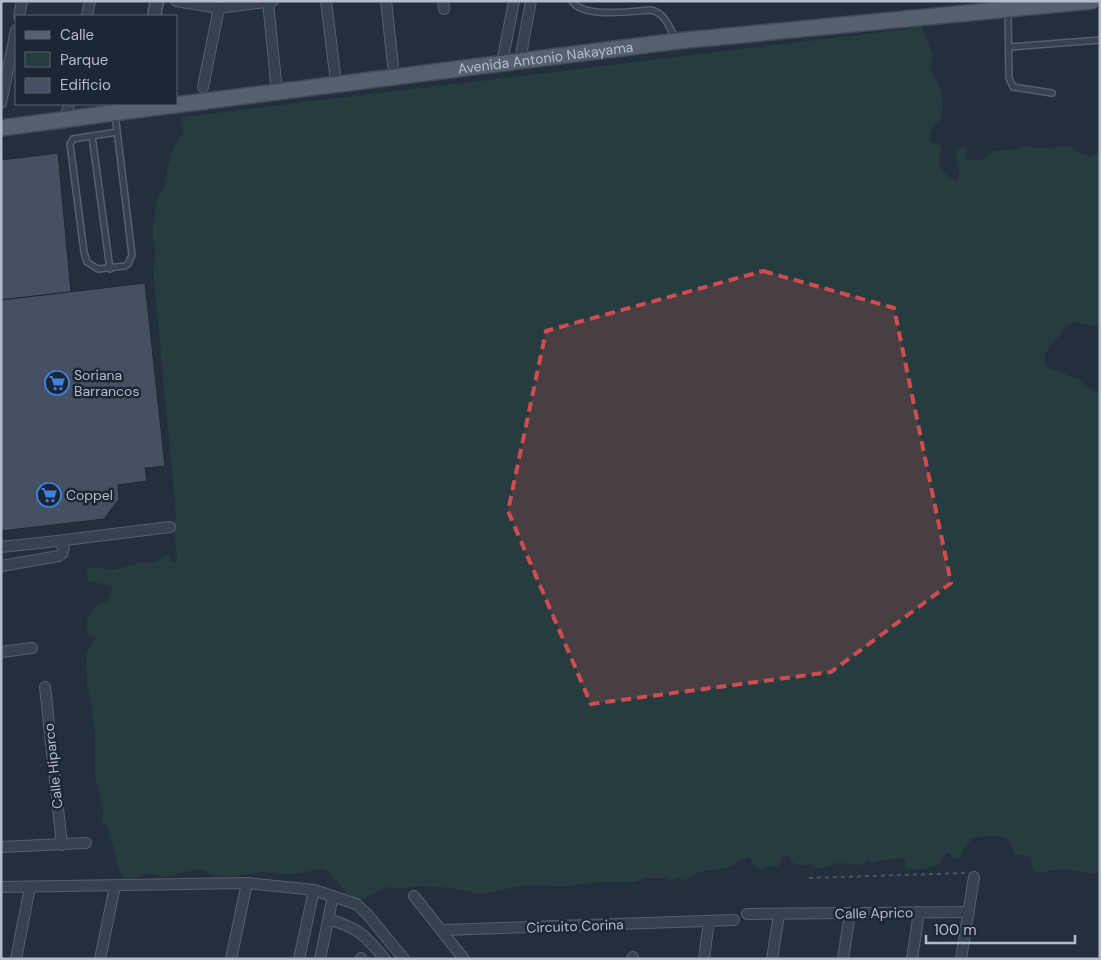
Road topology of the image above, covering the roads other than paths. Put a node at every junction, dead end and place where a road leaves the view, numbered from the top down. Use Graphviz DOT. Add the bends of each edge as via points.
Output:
graph roads {
  1 [pos="22,1"];
  2 [pos="90,1"];
  3 [pos="157,1"];
  4 [pos="176,1"];
  5 [pos="273,1"];
  6 [pos="326,1"];
  7 [pos="386,1"];
  8 [pos="514,1"];
  9 [pos="531,1"];
  10 [pos="572,1"];
  11 [pos="268,2"];
  12 [pos="1086,2"];
  13 [pos="219,8"];
  14 [pos="1008,9"];
  15 [pos="19,15"];
  16 [pos="87,15"];
  17 [pos="154,15"];
  18 [pos="15,35"];
  19 [pos="1100,40"];
  20 [pos="677,41"];
  21 [pos="1008,47"];
  22 [pos="520,60"];
  23 [pos="502,62"];
  24 [pos="394,65"];
  25 [pos="335,74"];
  26 [pos="276,82"];
  27 [pos="203,87"];
  28 [pos="1052,93"];
  29 [pos="178,102"];
  30 [pos="1,103"];
  31 [pos="69,105"];
  32 [pos="152,105"];
  33 [pos="136,107"];
  34 [pos="115,113"];
  35 [pos="65,120"];
  36 [pos="1,128"];
  37 [pos="117,132"];
  38 [pos="92,136"];
  39 [pos="110,269"];
  40 [pos="170,527"];
  41 [pos="57,541"];
  42 [pos="1,547"];
  43 [pos="1,566"];
  44 [pos="32,648"];
  45 [pos="1,652"];
  46 [pos="45,687"];
  47 [pos="86,843"];
  48 [pos="62,845"];
  49 [pos="1,847"];
  50 [pos="974,877"];
  51 [pos="247,883"];
  52 [pos="115,886"];
  53 [pos="1,887"];
  54 [pos="30,887"];
  55 [pos="314,890"];
  56 [pos="333,896"];
  57 [pos="414,896"];
  58 [pos="919,912"];
  59 [pos="969,912"];
  60 [pos="850,913"];
  61 [pos="748,914"];
  62 [pos="779,914"];
  63 [pos="329,919"];
  64 [pos="734,920"];
  65 [pos="709,921"];
  66 [pos="377,926"];
  67 [pos="441,930"];
  68 [pos="366,937"];
  69 [pos="16,959"];
  70 [pos="100,959"];
  71 [pos="231,959"];
  72 [pos="299,959"];
  73 [pos="320,959"];
  74 [pos="384,959"];
  75 [pos="404,959"];
  76 [pos="464,959"];
  77 [pos="704,959"];
  78 [pos="772,959"];
  79 [pos="843,959"];
  80 [pos="912,959"];
  81 [pos="961,959"];
  1 -- 15 [label="street"];
  2 -- 16 [label="street"];
  3 -- 17 [label="street"];
  4 -- 13 [label="street"];
  5 -- 11 [label="street"];
  6 -- 25 [label="street"];
  7 -- 24 [label="street"];
  8 -- 23 [label="street"];
  9 -- 22 [label="street"];
  10 -- 20 [label="lane" via="576,7 591,11 657,11"];
  11 -- 13 [label="street"];
  11 -- 26 [label="street"];
  12 -- 14 [label="main road, Avenida Antonio Nakayama"];
  13 -- 27 [label="street"];
  14 -- 20 [label="main road, Avenida Antonio Nakayama"];
  14 -- 21 [label="lane"];
  18 -- 30 [label="street"];
  19 -- 21 [label="lane"];
  20 -- 22 [label="main road, Avenida Antonio Nakayama"];
  21 -- 28 [label="lane" via="1009,78 1014,87"];
  22 -- 23 [label="main road, Avenida Antonio Nakayama"];
  23 -- 29 [label="main road, Avenida Antonio Nakayama"];
  31 -- 35 [label="street"];
  32 -- 33 [label="main road, Avenida Antonio Nakayama"];
  33 -- 34 [label="main road, Avenida Antonio Nakayama"];
  34 -- 35 [label="main road, Avenida Antonio Nakayama"];
  34 -- 37 [label="lane"];
  35 -- 36 [label="main road, Avenida Antonio Nakayama"];
  37 -- 38 [label="lane"];
  37 -- 39 [label="lane" via="132,255 128,264"];
  38 -- 39 [label="lane"];
  38 -- 39 [label="lane" via="73,139 70,144 84,252 93,268"];
  40 -- 41 [label="street"];
  41 -- 42 [label="street"];
  41 -- 43 [label="street" via="64,548 60,556"];
  44 -- 45 [label="street"];
  46 -- 48 [label="street, Calle Hiparco"];
  47 -- 48 [label="street"];
  48 -- 49 [label="street"];
  50 -- 59 [label="street"];
  51 -- 52 [label="street"];
  51 -- 55 [label="street"];
  51 -- 71 [label="street"];
  52 -- 54 [label="street"];
  52 -- 70 [label="street"];
  53 -- 54 [label="street"];
  54 -- 69 [label="street"];
  55 -- 56 [label="street"];
  55 -- 72 [label="street"];
  56 -- 63 [label="street"];
  56 -- 66 [label="street" via="356,904"];
  57 -- 67 [label="street"];
  58 -- 59 [label="street, Calle Aprico"];
  58 -- 60 [label="street, Calle Aprico"];
  58 -- 80 [label="street"];
  59 -- 81 [label="street"];
  60 -- 62 [label="street, Calle Aprico"];
  60 -- 79 [label="street"];
  61 -- 62 [label="street, Calle Aprico"];
  62 -- 78 [label="street"];
  63 -- 68 [label="street"];
  63 -- 73 [label="street"];
  64 -- 65 [label="street, Circuito Corina"];
  65 -- 67 [label="street, Circuito Corina"];
  65 -- 77 [label="street"];
  66 -- 68 [label="street"];
  66 -- 75 [label="street"];
  67 -- 76 [label="street"];
  68 -- 74 [label="street"];
}
